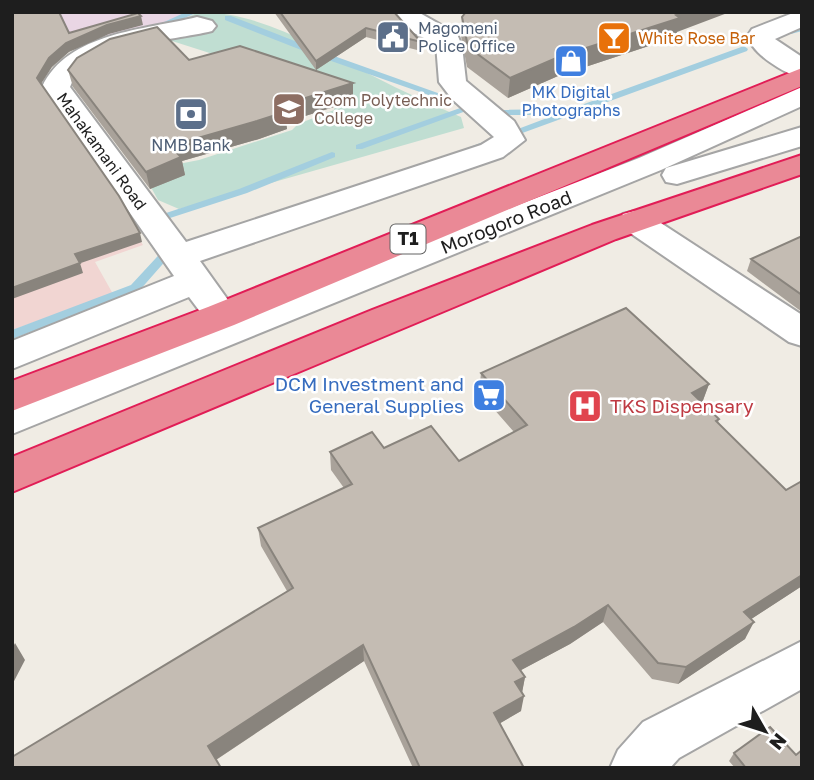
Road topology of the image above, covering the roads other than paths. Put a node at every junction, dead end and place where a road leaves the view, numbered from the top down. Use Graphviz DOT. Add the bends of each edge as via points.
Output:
graph roads {
  1 [pos="402,12"];
  2 [pos="802,18"];
  3 [pos="203,26"];
  4 [pos="802,70"];
  5 [pos="802,76"];
  6 [pos="802,95"];
  7 [pos="802,136"];
  8 [pos="802,164"];
  9 [pos="635,221"];
  10 [pos="186,269"];
  11 [pos="221,316"];
  12 [pos="802,333"];
  13 [pos="12,356"];
  14 [pos="12,397"];
  15 [pos="12,419"];
  16 [pos="12,444"];
  17 [pos="12,475"];
  18 [pos="802,663"];
  19 [pos="636,768"];
  1 -- 10 [label="street" via="415,24 449,40 454,86 507,129 510,141"];
  2 -- 4 [label="street" via="761,35 762,42"];
  3 -- 10 [label="street, Mahakamani Road" via="93,52 62,72 56,87"];
  5 -- 11 [label="highway, Morogoro Road / T1"];
  6 -- 15 [label="street, Morogoro Road" via="650,164"];
  7 -- 16 [label="street, Morogoro Road" via="662,179"];
  8 -- 9 [label="highway"];
  9 -- 12 [label="street"];
  9 -- 17 [label="highway" via="385,319"];
  10 -- 11 [label="street, Mahakamani Road"];
  10 -- 13 [label="street"];
  11 -- 14 [label="highway, Morogoro Road / T1"];
  18 -- 19 [label="street" via="661,740"];
}
